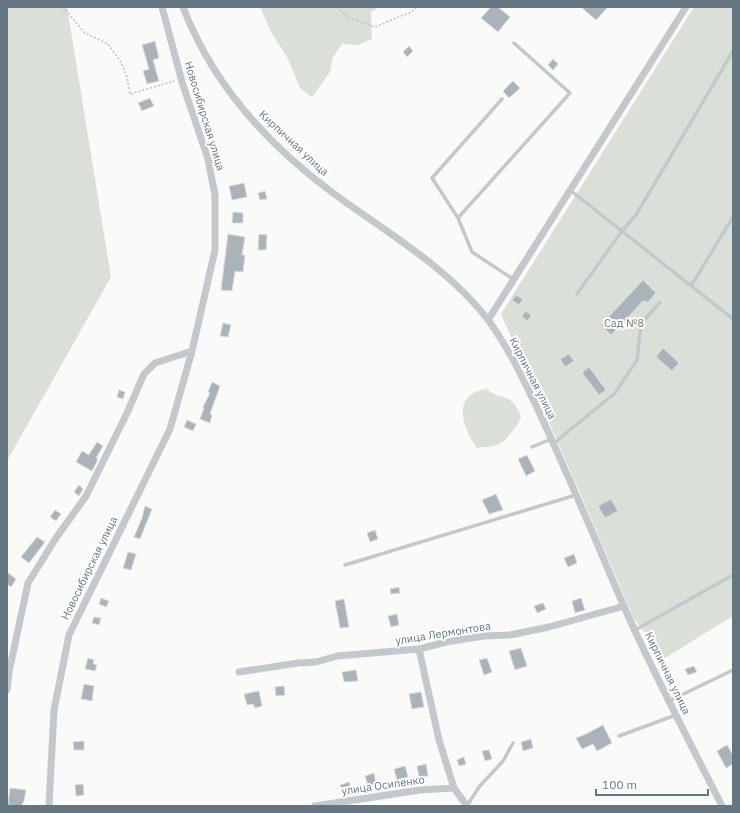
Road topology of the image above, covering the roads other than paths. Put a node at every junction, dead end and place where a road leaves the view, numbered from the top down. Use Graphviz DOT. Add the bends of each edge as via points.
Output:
graph roads {
  1 [pos="162,7"];
  2 [pos="183,7"];
  3 [pos="686,7"];
  4 [pos="514,43"];
  5 [pos="733,52"];
  6 [pos="502,100"];
  7 [pos="570,190"];
  8 [pos="733,217"];
  9 [pos="458,218"];
  10 [pos="622,231"];
  11 [pos="514,280"];
  12 [pos="691,286"];
  13 [pos="577,294"];
  14 [pos="660,302"];
  15 [pos="488,320"];
  16 [pos="733,320"];
  17 [pos="192,351"];
  18 [pos="552,441"];
  19 [pos="532,447"];
  20 [pos="576,495"];
  21 [pos="345,565"];
  22 [pos="733,575"];
  23 [pos="624,606"];
  24 [pos="635,630"];
  25 [pos="419,649"];
  26 [pos="733,670"];
  27 [pos="239,672"];
  28 [pos="7,690"];
  29 [pos="669,701"];
  30 [pos="676,715"];
  31 [pos="619,736"];
  32 [pos="513,743"];
  33 [pos="454,788"];
  34 [pos="49,806"];
  35 [pos="315,806"];
  36 [pos="467,806"];
  37 [pos="722,806"];
  1 -- 17 [label="street, Новосибирская улица" via="182,82 208,159 215,195 215,250"];
  2 -- 15 [label="street, Кирпичная улица" via="216,72 235,100 257,125 306,172 416,252 455,284"];
  3 -- 7 [label="street"];
  4 -- 9 [label="lane" via="570,93"];
  5 -- 10 [label="lane" via="636,215"];
  6 -- 9 [label="lane" via="432,178"];
  7 -- 10 [label="lane"];
  7 -- 11 [label="street"];
  8 -- 12 [label="lane"];
  9 -- 11 [label="lane" via="472,252"];
  10 -- 12 [label="lane"];
  10 -- 13 [label="lane"];
  11 -- 15 [label="street"];
  12 -- 16 [label="lane"];
  14 -- 18 [label="lane" via="641,324 637,360 615,393"];
  15 -- 18 [label="street, Кирпичная улица" via="518,368"];
  17 -- 28 [label="street" via="155,363 144,374 86,496 28,583"];
  17 -- 34 [label="street, Новосибирская улица" via="170,429 69,635 54,710"];
  18 -- 19 [label="lane"];
  18 -- 20 [label="street, Кирпичная улица"];
  20 -- 21 [label="lane"];
  20 -- 23 [label="street, Кирпичная улица"];
  22 -- 24 [label="lane"];
  23 -- 24 [label="street, Кирпичная улица"];
  23 -- 25 [label="street, улица Лермонтова" via="549,628 446,642"];
  24 -- 29 [label="street, Кирпичная улица"];
  25 -- 27 [label="street, улица Лермонтова" via="337,656 316,662"];
  25 -- 33 [label="street" via="439,740"];
  26 -- 29 [label="lane"];
  29 -- 30 [label="street, Кирпичная улица"];
  30 -- 31 [label="lane"];
  30 -- 37 [label="street, Кирпичная улица"];
  32 -- 36 [label="lane" via="503,761 479,787"];
  33 -- 35 [label="street, улица Осипенко" via="420,790"];
  33 -- 36 [label="street"];
}
